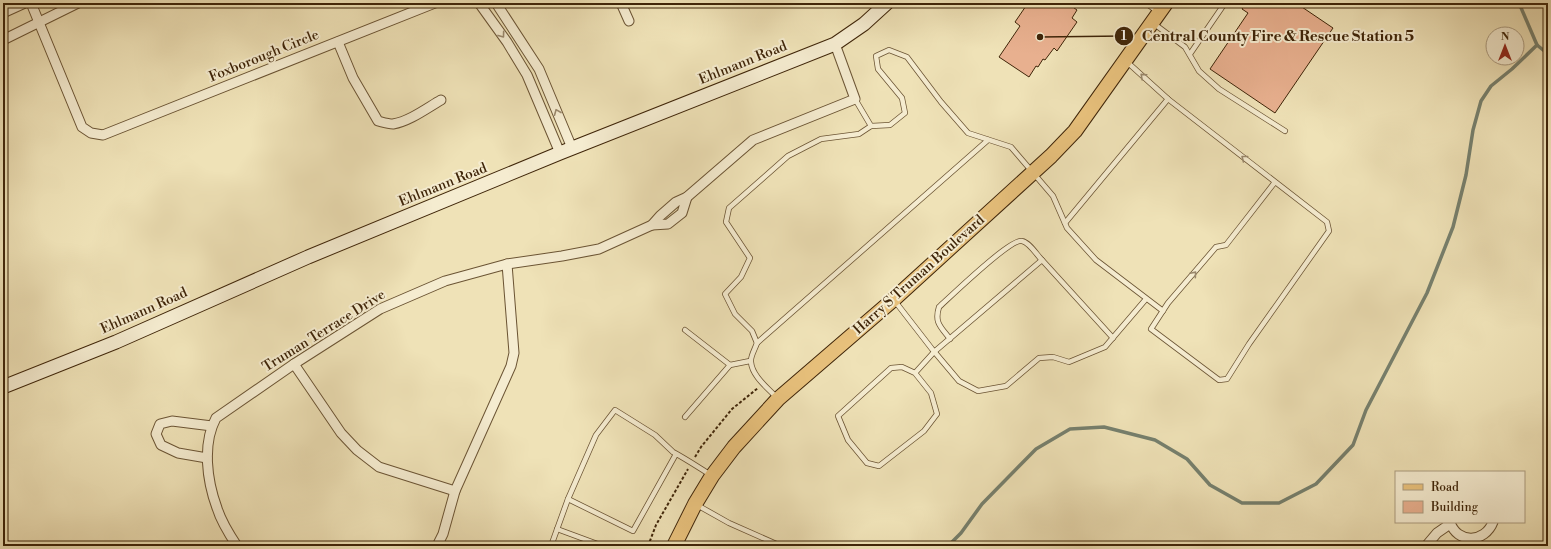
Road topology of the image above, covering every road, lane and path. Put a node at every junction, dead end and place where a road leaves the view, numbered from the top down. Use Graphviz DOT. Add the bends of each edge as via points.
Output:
graph roads {
  1 [pos="25,3"];
  2 [pos="31,3"];
  3 [pos="78,3"];
  4 [pos="435,3"];
  5 [pos="479,3"];
  6 [pos="496,3"];
  7 [pos="621,3"];
  8 [pos="888,3"];
  9 [pos="1146,3"];
  10 [pos="1225,3"];
  11 [pos="1159,13"];
  12 [pos="3,14"];
  13 [pos="629,21"];
  14 [pos="39,22"];
  15 [pos="3,40"];
  16 [pos="338,42"];
  17 [pos="835,44"];
  18 [pos="1190,54"];
  19 [pos="1126,61"];
  20 [pos="856,99"];
  21 [pos="1168,99"];
  22 [pos="442,100"];
  23 [pos="871,126"];
  24 [pos="1285,131"];
  25 [pos="988,140"];
  26 [pos="572,148"];
  27 [pos="560,153"];
  28 [pos="1032,173"];
  29 [pos="1275,182"];
  30 [pos="1065,223"];
  31 [pos="1042,260"];
  32 [pos="507,264"];
  33 [pos="894,299"];
  34 [pos="1146,299"];
  35 [pos="1163,311"];
  36 [pos="685,330"];
  37 [pos="1113,338"];
  38 [pos="950,339"];
  39 [pos="757,344"];
  40 [pos="934,352"];
  41 [pos="750,361"];
  42 [pos="294,364"];
  43 [pos="730,365"];
  44 [pos="915,373"];
  45 [pos="3,387"];
  46 [pos="778,399"];
  47 [pos="685,417"];
  48 [pos="212,426"];
  49 [pos="676,454"];
  50 [pos="206,458"];
  51 [pos="712,476"];
  52 [pos="455,492"];
  53 [pos="568,499"];
  54 [pos="695,504"];
  55 [pos="1450,523"];
  56 [pos="1492,523"];
  57 [pos="557,530"];
  58 [pos="237,546"];
  59 [pos="438,546"];
  60 [pos="551,546"];
  61 [pos="603,546"];
  62 [pos="674,546"];
  63 [pos="781,546"];
  64 [pos="1426,546"];
  1 -- 12 [label="street"];
  2 -- 14 [label="street"];
  3 -- 14 [label="street"];
  4 -- 16 [label="street, Foxborough Circle"];
  5 -- 27 [label="street, one-way" via="527,75"];
  26 -- 6 [label="street, one-way" via="539,69"];
  7 -- 13 [label="street"];
  8 -- 17 [label="street, Ehlmann Road"];
  9 -- 11 [label="lane"];
  10 -- 18 [label="lane"];
  11 -- 18 [label="lane"];
  11 -- 19 [label="main road, Harry S Truman Boulevard"];
  14 -- 15 [label="street"];
  14 -- 16 [label="street, Foxborough Circle" via="82,127 91,133 103,135"];
  16 -- 22 [label="street" via="353,78 378,121 392,124"];
  17 -- 20 [label="street"];
  17 -- 26 [label="street, Ehlmann Road"];
  18 -- 24 [label="lane" via="1199,71 1219,90"];
  21 -- 19 [label="lane, one-way"];
  19 -- 28 [label="main road, Harry S Truman Boulevard" via="1075,131"];
  20 -- 23 [label="lane"];
  20 -- 32 [label="street, Truman Terrace Drive" via="753,140 687,197 676,202 652,225 598,249"];
  29 -- 21 [label="lane, one-way"];
  21 -- 30 [label="lane"];
  23 -- 25 [label="lane" via="890,125 905,113 902,98 878,69 876,56 889,50 906,57 968,133"];
  23 -- 39 [label="lane" via="859,134 821,139 788,156 729,208 726,222 750,258 741,277 725,294 735,314 752,331"];
  25 -- 28 [label="lane" via="1011,147"];
  25 -- 39 [label="lane"];
  26 -- 27 [label="street, Ehlmann Road"];
  27 -- 45 [label="street, Ehlmann Road" via="308,257 116,342"];
  28 -- 30 [label="lane" via="1053,196"];
  28 -- 33 [label="main road, Harry S Truman Boulevard"];
  35 -- 29 [label="lane, one-way" via="1216,247 1226,245"];
  29 -- 35 [label="lane" via="1326,222 1329,231 1227,379 1219,380 1151,329"];
  30 -- 34 [label="lane" via="1096,260"];
  31 -- 37 [label="lane"];
  31 -- 38 [label="lane"];
  31 -- 38 [label="lane" via="1020,240 999,254 939,307 936,316"];
  32 -- 42 [label="street, Truman Terrace Drive" via="444,281 380,309"];
  32 -- 52 [label="street" via="514,353 511,366"];
  33 -- 40 [label="lane"];
  33 -- 46 [label="main road, Harry S Truman Boulevard"];
  34 -- 35 [label="lane"];
  34 -- 37 [label="lane"];
  36 -- 43 [label="lane"];
  37 -- 40 [label="lane" via="1105,347 1069,362 1053,357 1039,358 1006,386 978,391 959,381"];
  38 -- 40 [label="lane"];
  39 -- 41 [label="lane"];
  40 -- 44 [label="lane"];
  41 -- 43 [label="lane"];
  41 -- 46 [label="lane" via="760,381"];
  42 -- 48 [label="street, Truman Terrace Drive" via="216,418"];
  42 -- 52 [label="street" via="341,433 357,450 379,467"];
  43 -- 47 [label="lane"];
  44 -- 44 [label="lane" via="902,367 891,368 838,416 848,440 867,463 879,466 924,430 937,414 931,393"];
  46 -- 51 [label="main road, Harry S Truman Boulevard" via="734,447"];
  48 -- 50 [label="street"];
  48 -- 50 [label="street" via="172,421 160,424 156,434 161,445 178,453"];
  49 -- 51 [label="lane"];
  49 -- 53 [label="lane" via="633,531"];
  49 -- 53 [label="lane" via="655,435 615,410 596,435"];
  50 -- 58 [label="street" via="217,508"];
  51 -- 54 [label="main road, Harry S Truman Boulevard"];
  52 -- 59 [label="street"];
  53 -- 57 [label="lane"];
  54 -- 62 [label="main road, Harry S Truman Boulevard"];
  54 -- 63 [label="lane"];
  55 -- 56 [label="street" via="1459,535 1466,538 1480,537"];
  55 -- 64 [label="street"];
  57 -- 60 [label="lane"];
  57 -- 61 [label="lane"];
}
